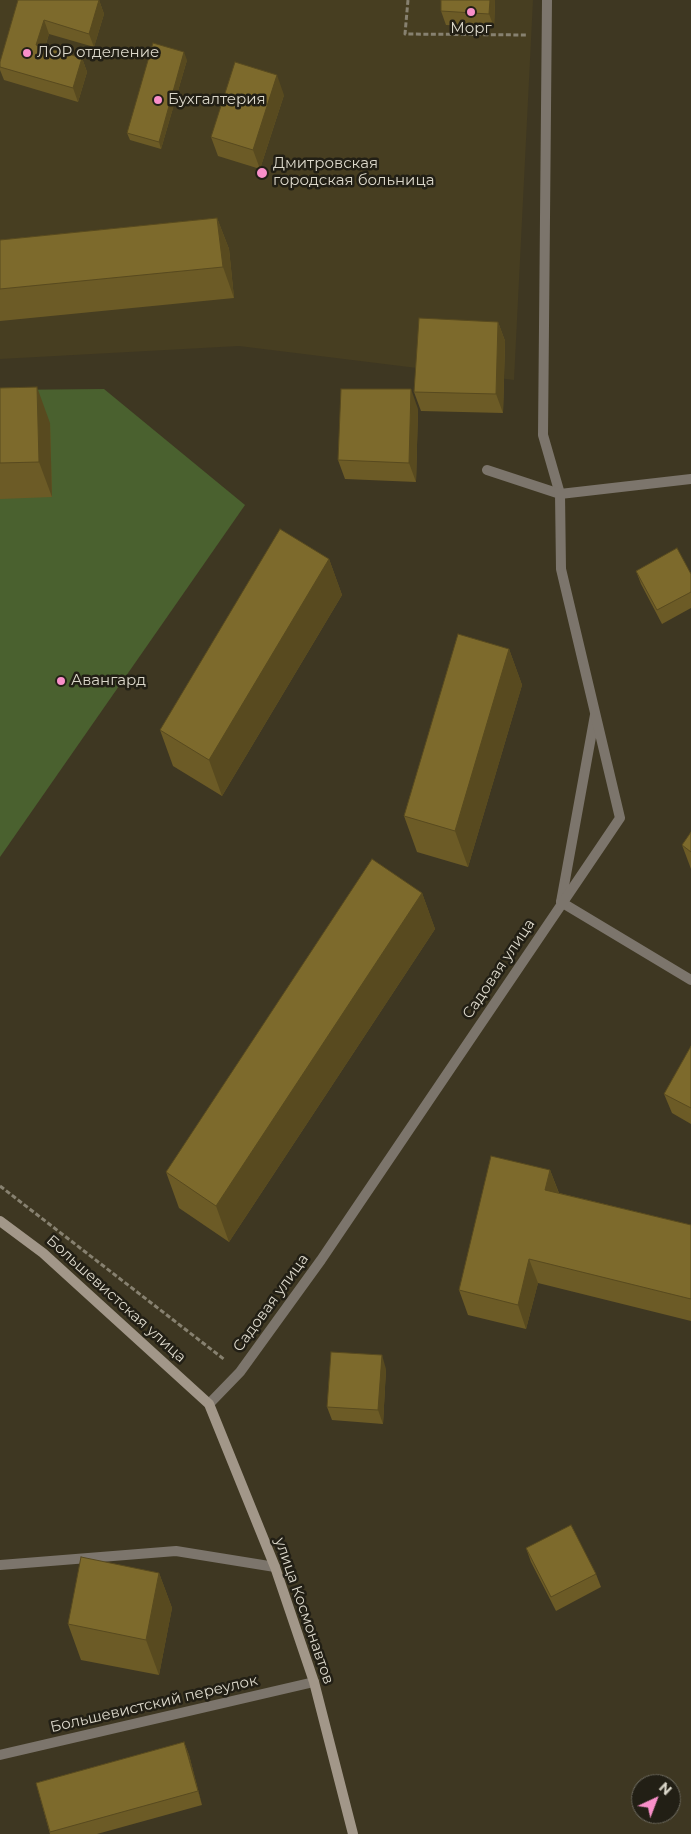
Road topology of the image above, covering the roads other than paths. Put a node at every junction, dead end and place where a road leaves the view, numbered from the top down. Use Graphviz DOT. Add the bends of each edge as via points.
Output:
graph roads {
  1 [pos="547,0"];
  2 [pos="487,470"];
  3 [pos="691,479"];
  4 [pos="560,494"];
  5 [pos="595,715"];
  6 [pos="561,902"];
  7 [pos="691,980"];
  8 [pos="0,1221"];
  9 [pos="209,1404"];
  10 [pos="0,1565"];
  11 [pos="275,1567"];
  12 [pos="314,1682"];
  13 [pos="0,1755"];
  14 [pos="353,1834"];
  1 -- 4 [label="street, Садовая улица" via="543,435"];
  2 -- 4 [label="street"];
  3 -- 4 [label="street"];
  4 -- 5 [label="street, Садовая улица" via="561,569"];
  5 -- 6 [label="street"];
  5 -- 6 [label="street, Садовая улица" via="620,818"];
  6 -- 7 [label="street"];
  6 -- 9 [label="street, Садовая улица" via="321,1260 240,1372"];
  8 -- 9 [label="main road, Большевистская улица" via="43,1252"];
  9 -- 11 [label="main road, улица Космонавтов"];
  10 -- 11 [label="street" via="176,1551"];
  11 -- 12 [label="main road, улица Космонавтов"];
  12 -- 13 [label="street, Большевистский переулок"];
  12 -- 14 [label="main road, улица Космонавтов"];
}
